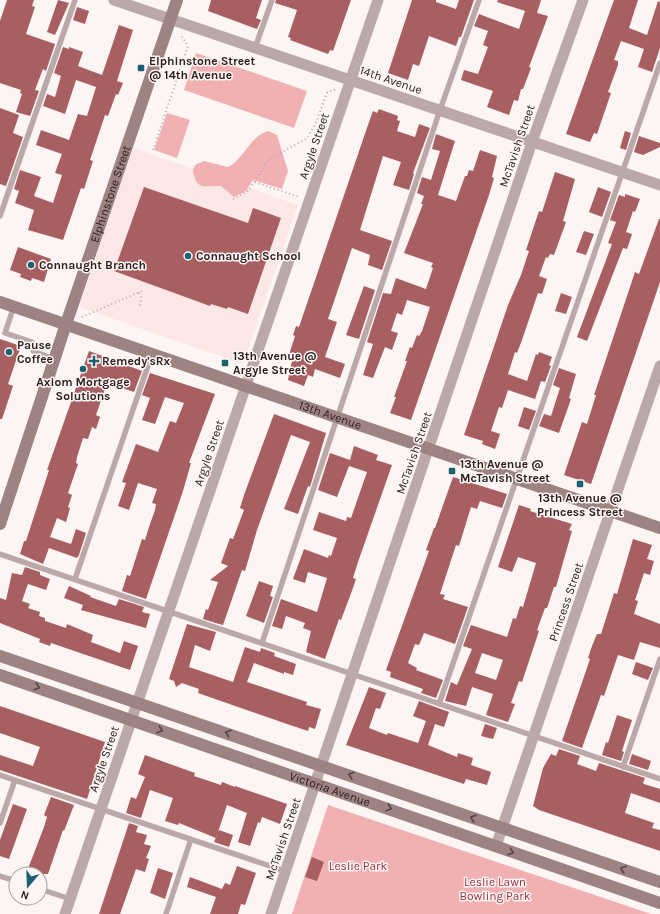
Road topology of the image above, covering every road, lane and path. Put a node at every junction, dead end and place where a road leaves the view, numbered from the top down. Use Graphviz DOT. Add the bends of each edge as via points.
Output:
graph roads {
  1 [pos="75,0"];
  2 [pos="114,0"];
  3 [pos="177,0"];
  4 [pos="272,0"];
  5 [pos="378,0"];
  6 [pos="479,0"];
  7 [pos="583,0"];
  8 [pos="171,19"];
  9 [pos="255,48"];
  10 [pos="660,63"];
  11 [pos="351,80"];
  12 [pos="440,110"];
  13 [pos="532,142"];
  14 [pos="153,150"];
  15 [pos="623,172"];
  16 [pos="254,182"];
  17 [pos="660,185"];
  18 [pos="234,199"];
  19 [pos="309,201"];
  20 [pos="0,216"];
  21 [pos="144,290"];
  22 [pos="139,293"];
  23 [pos="0,302"];
  24 [pos="14,306"];
  25 [pos="140,308"];
  26 [pos="66,324"];
  27 [pos="152,354"];
  28 [pos="54,359"];
  29 [pos="660,366"];
  30 [pos="246,386"];
  31 [pos="336,417"];
  32 [pos="429,449"];
  33 [pos="516,478"];
  34 [pos="611,511"];
  35 [pos="0,524"];
  36 [pos="660,528"];
  37 [pos="0,554"];
  38 [pos="75,579"];
  39 [pos="169,611"];
  40 [pos="262,643"];
  41 [pos="0,656"];
  42 [pos="660,659"];
  43 [pos="352,674"];
  44 [pos="0,675"];
  45 [pos="137,703"];
  46 [pos="439,704"];
  47 [pos="131,720"];
  48 [pos="535,736"];
  49 [pos="322,765"];
  50 [pos="623,766"];
  51 [pos="0,775"];
  52 [pos="660,779"];
  53 [pos="15,780"];
  54 [pos="316,783"];
  55 [pos="101,809"];
  56 [pos="0,823"];
  57 [pos="502,828"];
  58 [pos="191,839"];
  59 [pos="496,846"];
  60 [pos="285,871"];
  61 [pos="660,882"];
  62 [pos="48,892"];
  63 [pos="70,899"];
  64 [pos="660,903"];
  65 [pos="64,914"];
  66 [pos="166,914"];
  67 [pos="271,914"];
  1 -- 20 [label="lane"];
  2 -- 8 [label="street, 14th Avenue"];
  3 -- 8 [label="street, Elphinstone Street"];
  4 -- 9 [label="lane"];
  5 -- 11 [label="street, Argyle Street"];
  6 -- 12 [label="lane"];
  7 -- 13 [label="street, McTavish Street"];
  8 -- 9 [label="street, 14th Avenue"];
  8 -- 14 [label="path" via="188,46"];
  8 -- 26 [label="street, Elphinstone Street"];
  9 -- 11 [label="street, 14th Avenue"];
  10 -- 15 [label="lane"];
  11 -- 12 [label="street, 14th Avenue"];
  11 -- 16 [label="path" via="327,93 310,134 300,143 269,159"];
  11 -- 19 [label="street, Argyle Street"];
  12 -- 13 [label="street, 14th Avenue"];
  12 -- 31 [label="lane"];
  13 -- 15 [label="street, 14th Avenue"];
  13 -- 32 [label="street, McTavish Street"];
  15 -- 17 [label="street, 14th Avenue"];
  15 -- 33 [label="lane"];
  16 -- 18 [label="path" via="248,191"];
  16 -- 19 [label="path"];
  19 -- 30 [label="street, Argyle Street"];
  21 -- 22 [label="path"];
  22 -- 25 [label="path" via="142,297"];
  22 -- 26 [label="path"];
  23 -- 24 [label="street, 13th Avenue"];
  24 -- 26 [label="street, 13th Avenue"];
  24 -- 28 [label="lane" via="5,333 32,342 33,351"];
  26 -- 27 [label="street, 13th Avenue"];
  26 -- 28 [label="street, Elphinstone Street"];
  27 -- 30 [label="street, 13th Avenue"];
  27 -- 38 [label="lane"];
  28 -- 35 [label="street, Elphinstone Street"];
  29 -- 34 [label="street, Princess Street"];
  30 -- 31 [label="street, 13th Avenue"];
  30 -- 39 [label="street, Argyle Street"];
  31 -- 32 [label="street, 13th Avenue"];
  31 -- 40 [label="lane"];
  32 -- 33 [label="street, 13th Avenue"];
  32 -- 43 [label="street, McTavish Street"];
  33 -- 34 [label="street, 13th Avenue"];
  33 -- 46 [label="lane"];
  34 -- 36 [label="street, 13th Avenue"];
  34 -- 48 [label="street, Princess Street"];
  37 -- 38 [label="lane"];
  38 -- 39 [label="lane"];
  39 -- 40 [label="lane"];
  39 -- 45 [label="street, Argyle Street"];
  40 -- 43 [label="lane"];
  41 -- 45 [label="street, Victoria Avenue"];
  42 -- 50 [label="lane"];
  43 -- 46 [label="lane"];
  43 -- 49 [label="street, McTavish Street"];
  44 -- 47 [label="street, Victoria Avenue, one-way"];
  45 -- 47 [label="street, Argyle Street"];
  49 -- 45 [label="street, Victoria Avenue, one-way"];
  46 -- 48 [label="lane"];
  47 -- 54 [label="street, Victoria Avenue, one-way"];
  47 -- 55 [label="street, Argyle Street"];
  48 -- 50 [label="lane"];
  48 -- 57 [label="street, Princess Street"];
  49 -- 54 [label="street, McTavish Street"];
  57 -- 49 [label="street, Victoria Avenue, one-way"];
  50 -- 52 [label="lane"];
  51 -- 53 [label="lane"];
  53 -- 55 [label="lane"];
  53 -- 56 [label="lane"];
  54 -- 59 [label="street, Victoria Avenue, one-way"];
  54 -- 60 [label="street, McTavish Street"];
  55 -- 58 [label="lane"];
  55 -- 63 [label="street, Argyle Street"];
  57 -- 59 [label="street, Princess Street"];
  61 -- 57 [label="street, Victoria Avenue, one-way"];
  58 -- 60 [label="lane"];
  58 -- 66 [label="lane"];
  59 -- 64 [label="street, Victoria Avenue, one-way"];
  60 -- 67 [label="street, McTavish Street"];
  62 -- 63 [label="lane"];
  63 -- 65 [label="street, Argyle Street"];
}
